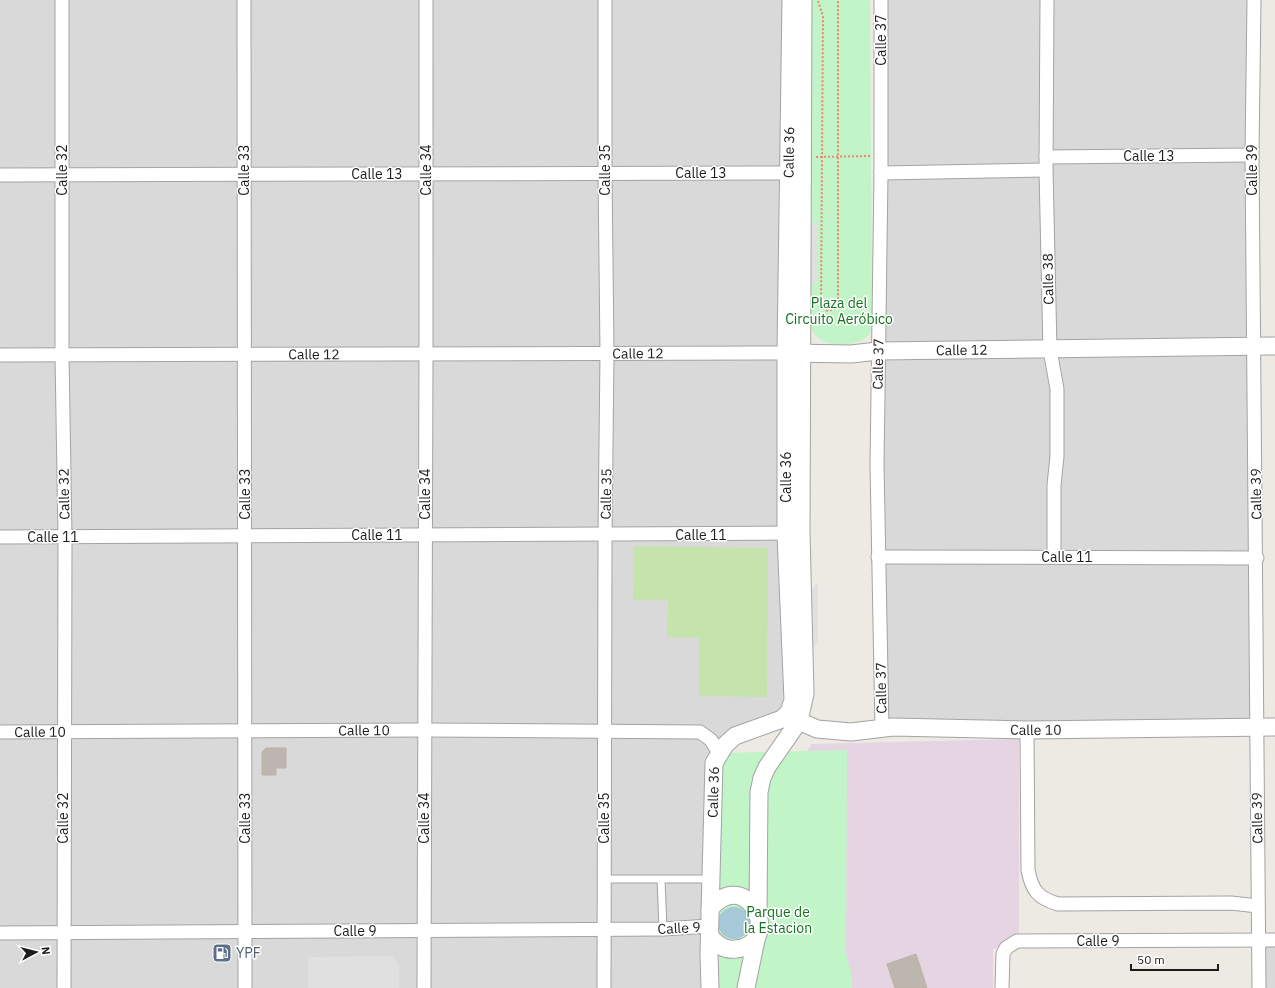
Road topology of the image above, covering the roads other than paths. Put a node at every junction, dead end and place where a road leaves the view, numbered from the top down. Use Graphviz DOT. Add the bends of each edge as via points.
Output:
graph roads {
  1 [pos="62,0"];
  2 [pos="244,0"];
  3 [pos="426,0"];
  4 [pos="605,0"];
  5 [pos="791,0"];
  6 [pos="803,0"];
  7 [pos="881,0"];
  8 [pos="1047,0"];
  9 [pos="1254,0"];
  10 [pos="1252,155"];
  11 [pos="1046,157"];
  12 [pos="798,168"];
  13 [pos="1046,170"];
  14 [pos="605,173"];
  15 [pos="881,173"];
  16 [pos="62,174"];
  17 [pos="426,174"];
  18 [pos="0,175"];
  19 [pos="244,175"];
  20 [pos="1253,346"];
  21 [pos="1275,346"];
  22 [pos="1050,350"];
  23 [pos="878,351"];
  24 [pos="426,353"];
  25 [pos="608,353"];
  26 [pos="245,354"];
  27 [pos="794,354"];
  28 [pos="62,355"];
  29 [pos="0,356"];
  30 [pos="794,533"];
  31 [pos="425,535"];
  32 [pos="605,535"];
  33 [pos="245,536"];
  34 [pos="0,537"];
  35 [pos="65,537"];
  36 [pos="1054,556"];
  37 [pos="878,557"];
  38 [pos="1257,558"];
  39 [pos="799,721"];
  40 [pos="1275,727"];
  41 [pos="882,728"];
  42 [pos="1256,728"];
  43 [pos="424,730"];
  44 [pos="1027,730"];
  45 [pos="64,731"];
  46 [pos="245,731"];
  47 [pos="0,732"];
  48 [pos="605,732"];
  49 [pos="719,753"];
  50 [pos="604,879"];
  51 [pos="661,879"];
  52 [pos="712,879"];
  53 [pos="1258,906"];
  54 [pos="710,909"];
  55 [pos="758,914"];
  56 [pos="604,930"];
  57 [pos="663,930"];
  58 [pos="245,931"];
  59 [pos="424,931"];
  60 [pos="710,931"];
  61 [pos="0,932"];
  62 [pos="64,932"];
  63 [pos="757,935"];
  64 [pos="1259,940"];
  65 [pos="1275,940"];
  66 [pos="64,988"];
  67 [pos="245,988"];
  68 [pos="424,988"];
  69 [pos="604,988"];
  70 [pos="710,988"];
  71 [pos="746,988"];
  72 [pos="1002,988"];
  73 [pos="1260,988"];
  1 -- 16 [label="street, Calle 32"];
  2 -- 19 [label="street, Calle 33"];
  3 -- 17 [label="street, Calle 34"];
  4 -- 14 [label="street, Calle 35"];
  5 -- 12 [label="street, Calle 36"];
  6 -- 12 [label="street, Calle 36"];
  7 -- 15 [label="street, Calle 37"];
  8 -- 11 [label="street, Calle 38"];
  9 -- 10 [label="street, Calle 39"];
  10 -- 11 [label="street, Calle 13"];
  10 -- 20 [label="street, Calle 39"];
  11 -- 13 [label="street, Calle 38"];
  12 -- 14 [label="street, Calle 13"];
  12 -- 27 [label="street, Calle 36"];
  13 -- 15 [label="street"];
  13 -- 22 [label="street, Calle 38"];
  14 -- 17 [label="street, Calle 13"];
  14 -- 25 [label="street, Calle 35"];
  15 -- 23 [label="street, Calle 37"];
  16 -- 18 [label="street, Calle 13"];
  16 -- 19 [label="street, Calle 13"];
  16 -- 28 [label="street, Calle 32"];
  17 -- 19 [label="street, Calle 13"];
  17 -- 24 [label="street, Calle 34"];
  19 -- 26 [label="street, Calle 33"];
  20 -- 21 [label="street, Calle 12"];
  20 -- 22 [label="street, Calle 12"];
  20 -- 38 [label="street, Calle 39"];
  22 -- 23 [label="street, Calle 12"];
  22 -- 36 [label="street, Calle 38" via="1057,389"];
  23 -- 27 [label="street, Calle 12" via="851,354"];
  23 -- 37 [label="street, Calle 37"];
  24 -- 25 [label="street, Calle 12"];
  24 -- 26 [label="street, Calle 12"];
  24 -- 31 [label="street, Calle 34"];
  25 -- 27 [label="street, Calle 12"];
  25 -- 32 [label="street, Calle 35"];
  26 -- 28 [label="street, Calle 12"];
  26 -- 33 [label="street, Calle 33"];
  27 -- 30 [label="street, Calle 36"];
  28 -- 29 [label="street, Calle 12"];
  28 -- 35 [label="street, Calle 32"];
  30 -- 32 [label="street, Calle 11"];
  30 -- 39 [label="street, Calle 36" via="805,694"];
  30 -- 49 [label="street, Calle 36" via="793,700 789,712 782,720 740,734"];
  31 -- 32 [label="street, Calle 11"];
  31 -- 33 [label="street, Calle 11"];
  31 -- 43 [label="street, Calle 34"];
  32 -- 48 [label="street, Calle 35"];
  33 -- 35 [label="street, Calle 11"];
  33 -- 46 [label="street, Calle 33"];
  34 -- 35 [label="street, Calle 11"];
  35 -- 45 [label="street, Calle 32"];
  36 -- 37 [label="street, Calle 11"];
  36 -- 38 [label="street, Calle 11"];
  37 -- 41 [label="street, Calle 37"];
  38 -- 42 [label="street, Calle 39"];
  39 -- 41 [label="street, Calle 10" via="817,729 831,731 863,732"];
  39 -- 55 [label="street, Calle 36" via="767,767 759,792"];
  40 -- 42 [label="street, Calle 10"];
  41 -- 44 [label="street, Calle 10"];
  42 -- 44 [label="street, Calle 10"];
  42 -- 53 [label="street, Calle 39"];
  43 -- 46 [label="street, Calle 10"];
  43 -- 48 [label="street, Calle 10"];
  43 -- 59 [label="street, Calle 34"];
  44 -- 53 [label="street" via="1028,870 1031,884 1046,901 1058,904 1231,903"];
  45 -- 46 [label="street, Calle 10"];
  45 -- 47 [label="street, Calle 10"];
  45 -- 62 [label="street, Calle 32"];
  46 -- 58 [label="street, Calle 33"];
  48 -- 49 [label="street, Calle 10" via="700,732 711,740"];
  48 -- 50 [label="street, Calle 35"];
  49 -- 52 [label="street, Calle 36" via="714,763 713,779"];
  50 -- 51 [label="lane"];
  50 -- 56 [label="street, Calle 35"];
  51 -- 52 [label="lane"];
  51 -- 57 [label="lane"];
  52 -- 54 [label="street, Calle 36"];
  53 -- 64 [label="street, Calle 39"];
  54 -- 55 [label="street" via="720,899 733,896 746,899"];
  54 -- 60 [label="street"];
  55 -- 63 [label="street" via="760,921"];
  56 -- 57 [label="street, Calle 9"];
  56 -- 59 [label="street, Calle 9"];
  56 -- 69 [label="street, Calle 35"];
  57 -- 60 [label="street, Calle 9"];
  58 -- 59 [label="street, Calle 9"];
  58 -- 62 [label="street, Calle 9"];
  58 -- 67 [label="street, Calle 33"];
  59 -- 68 [label="street, Calle 34"];
  60 -- 63 [label="street" via="719,946 733,950 747,946"];
  60 -- 70 [label="street"];
  61 -- 62 [label="street, Calle 9"];
  62 -- 66 [label="street, Calle 32"];
  63 -- 71 [label="street"];
  64 -- 65 [label="street, Calle 9"];
  64 -- 72 [label="street, Calle 9" via="1017,941 1006,948 1003,954"];
  64 -- 73 [label="street, Calle 39"];
}
